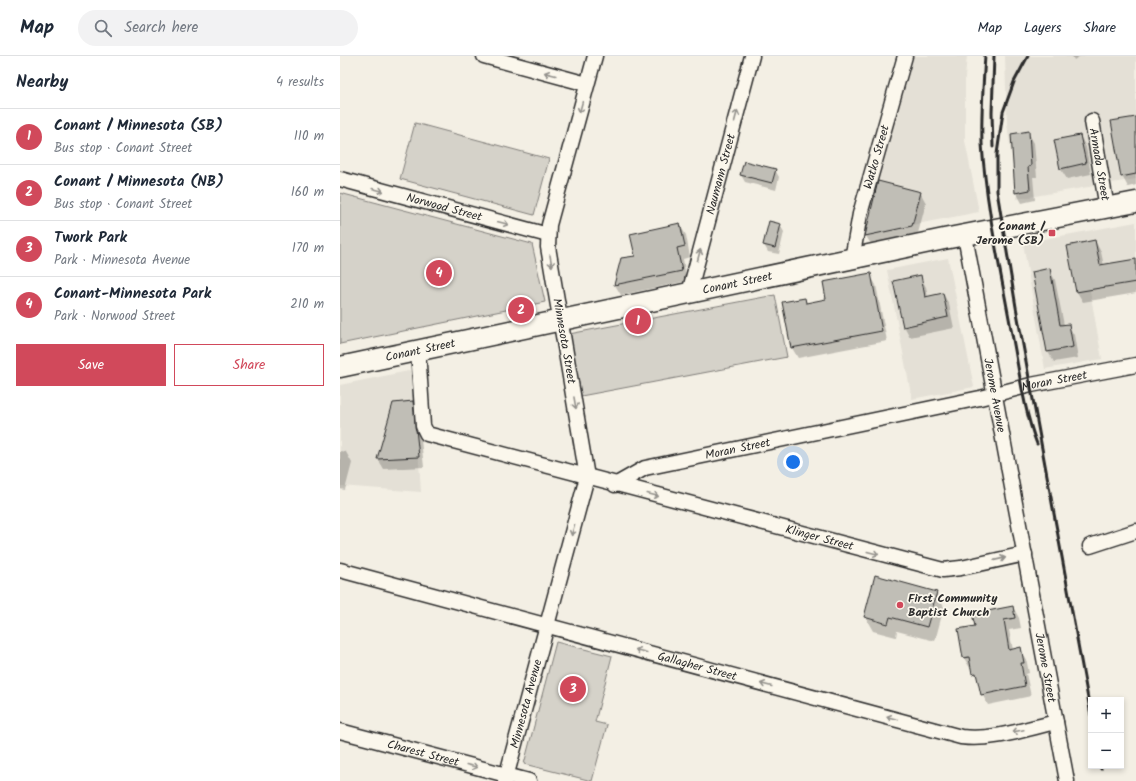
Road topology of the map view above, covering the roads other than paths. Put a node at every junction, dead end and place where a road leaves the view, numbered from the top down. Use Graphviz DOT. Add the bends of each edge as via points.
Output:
graph roads {
  1 [pos="484,56"];
  2 [pos="595,56"];
  3 [pos="752,56"];
  4 [pos="905,56"];
  5 [pos="587,84"];
  6 [pos="1092,121"];
  7 [pos="340,180"];
  8 [pos="1136,202"];
  9 [pos="1107,208"];
  10 [pos="548,235"];
  11 [pos="966,236"];
  12 [pos="852,259"];
  13 [pos="689,293"];
  14 [pos="561,320"];
  15 [pos="418,350"];
  16 [pos="1136,365"];
  17 [pos="340,367"];
  18 [pos="995,394"];
  19 [pos="587,477"];
  20 [pos="615,484"];
  21 [pos="1136,530"];
  22 [pos="1090,546"];
  23 [pos="1025,554"];
  24 [pos="340,570"];
  25 [pos="548,626"];
  26 [pos="1056,722"];
  27 [pos="340,731"];
  28 [pos="506,778"];
  29 [pos="529,781"];
  30 [pos="1067,781"];
  5 -- 1 [label="street, one-way"];
  2 -- 5 [label="street, Minnesota Street"];
  13 -- 3 [label="street, Naumann Street, one-way"];
  4 -- 12 [label="street, Watko Street" via="860,214"];
  5 -- 10 [label="street, Minnesota Street, one-way"];
  6 -- 9 [label="street, Armada Street"];
  7 -- 10 [label="street, Norwood Street, one-way"];
  8 -- 9 [label="main road, Conant Street"];
  9 -- 11 [label="main road, Conant Street"];
  10 -- 14 [label="street, Minnesota Street, one-way"];
  11 -- 12 [label="main road, Conant Street"];
  11 -- 18 [label="street, Jerome Avenue"];
  12 -- 13 [label="main road, Conant Street"];
  13 -- 14 [label="main road, Conant Street"];
  14 -- 15 [label="main road, Conant Street"];
  14 -- 19 [label="street, Minnesota Street, one-way"];
  15 -- 17 [label="main road, Conant Street"];
  15 -- 19 [label="street" via="423,426 427,434"];
  16 -- 18 [label="street, Moran Street"];
  18 -- 20 [label="street, Moran Street" via="645,468"];
  18 -- 23 [label="street, Jerome Avenue"];
  19 -- 20 [label="street"];
  19 -- 25 [label="street, Minnesota Street, one-way"];
  20 -- 23 [label="street, Klinger Street, one-way" via="943,570"];
  21 -- 22 [label="street"];
  23 -- 26 [label="street, Jerome Street"];
  24 -- 25 [label="street, Gallagher Street"];
  26 -- 25 [label="street, Gallagher Street, one-way" via="975,739 961,737"];
  25 -- 28 [label="street, Minnesota Avenue"];
  26 -- 30 [label="street, Jerome Street"];
  27 -- 28 [label="street, Charest Street, one-way"];
  28 -- 29 [label="street, Charest Street"];
}
